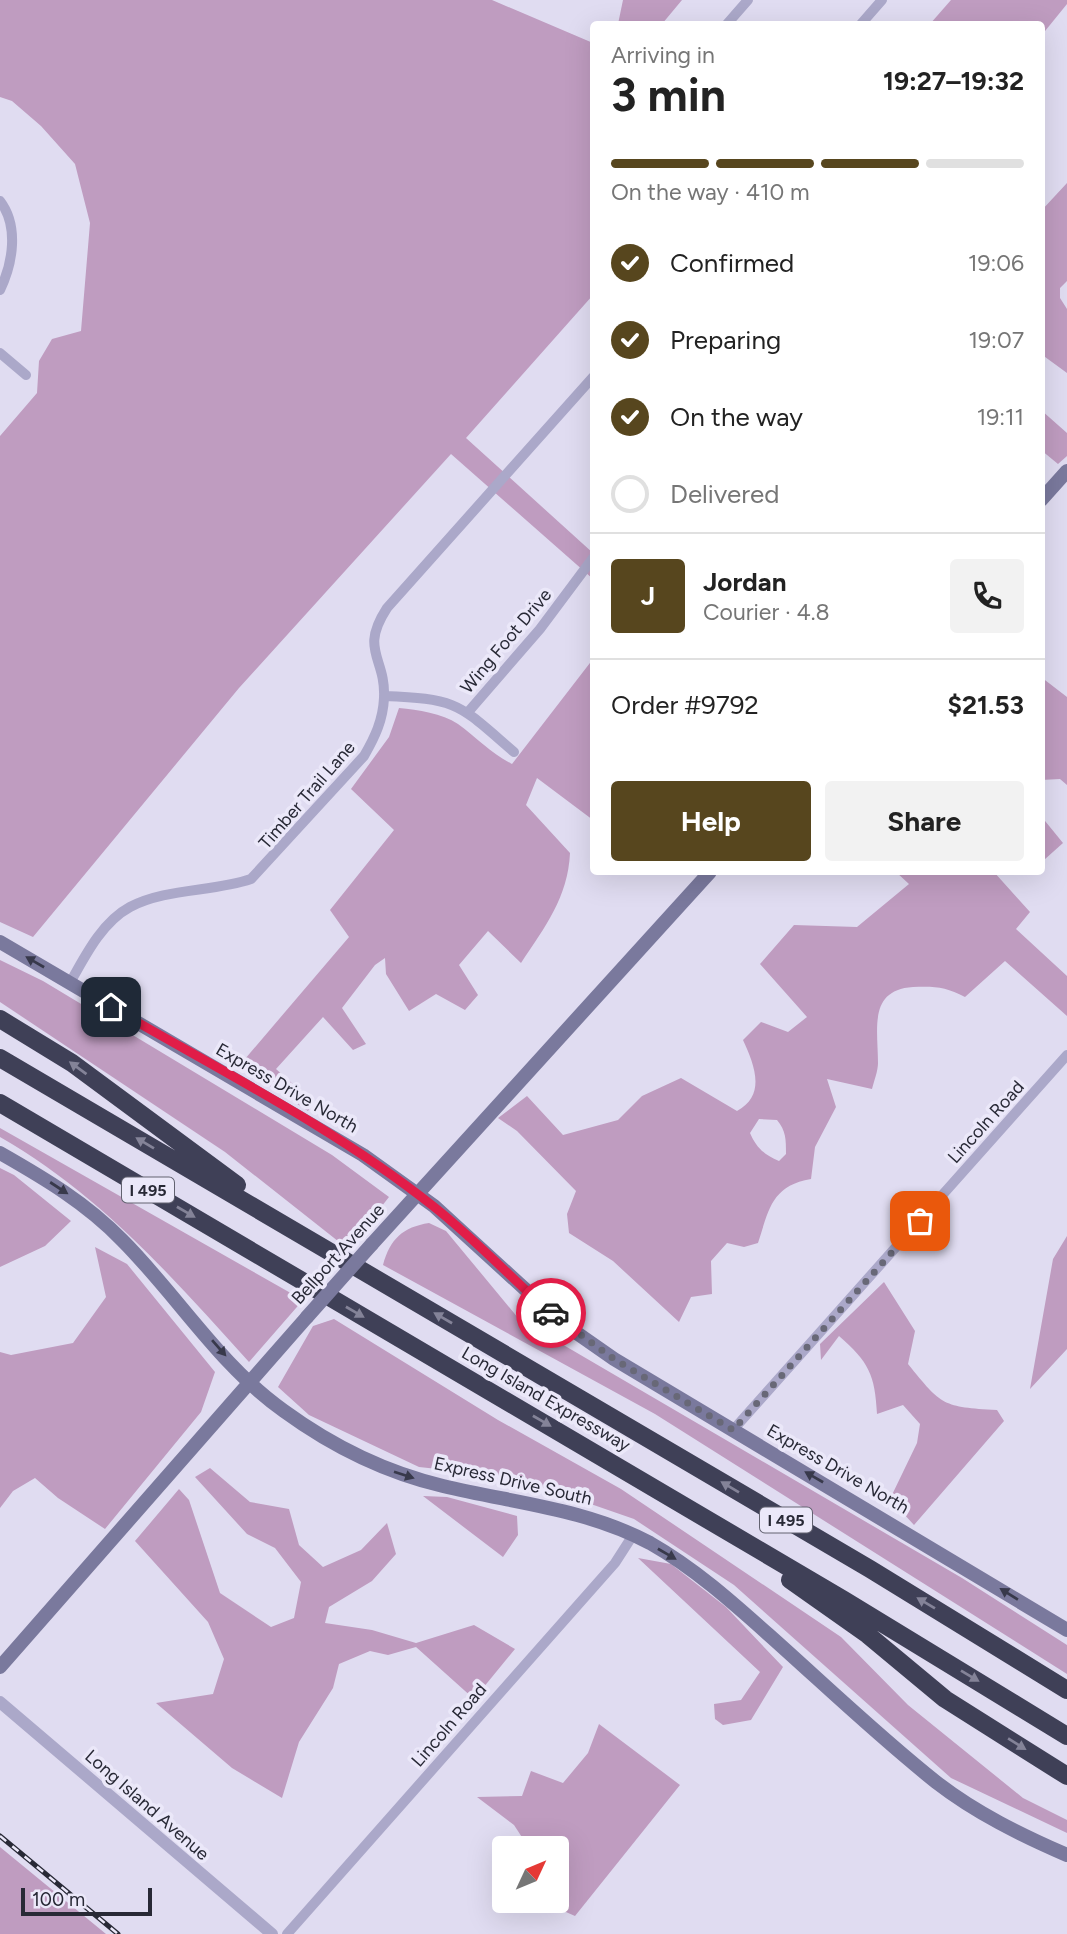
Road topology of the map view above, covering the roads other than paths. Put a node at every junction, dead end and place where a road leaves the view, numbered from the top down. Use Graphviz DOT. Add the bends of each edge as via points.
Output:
graph roads {
  1 [pos="748,0"];
  2 [pos="882,0"];
  3 [pos="734,21"];
  4 [pos="864,21"];
  5 [pos="0,201"];
  6 [pos="0,290"];
  7 [pos="0,353"];
  8 [pos="26,375"];
  9 [pos="590,380"];
  10 [pos="1067,471"];
  11 [pos="1045,495"];
  12 [pos="590,562"];
  13 [pos="384,696"];
  14 [pos="468,711"];
  15 [pos="514,752"];
  16 [pos="707,875"];
  17 [pos="0,942"];
  18 [pos="70,982"];
  19 [pos="0,1019"];
  20 [pos="1067,1055"];
  21 [pos="0,1058"];
  22 [pos="0,1103"];
  23 [pos="0,1153"];
  24 [pos="417,1194"];
  25 [pos="267,1215"];
  26 [pos="250,1382"];
  27 [pos="733,1430"];
  28 [pos="722,1528"];
  29 [pos="633,1535"];
  30 [pos="1067,1630"];
  31 [pos="0,1667"];
  32 [pos="1067,1690"];
  33 [pos="0,1702"];
  34 [pos="1067,1736"];
  35 [pos="1067,1776"];
  36 [pos="1067,1856"];
  37 [pos="272,1934"];
  38 [pos="287,1934"];
  1 -- 3 [label="street"];
  2 -- 4 [label="street"];
  5 -- 6 [label="street" via="7,211 13,250"];
  7 -- 8 [label="street"];
  9 -- 13 [label="street, Timber Trail Lane" via="377,623 373,638"];
  10 -- 11 [label="main road"];
  12 -- 14 [label="street, Wing Foot Drive" via="540,629"];
  13 -- 14 [label="street" via="430,698"];
  13 -- 18 [label="street, Timber Trail Lane" via="376,735 364,756 270,863 251,879 228,887 131,906 114,918"];
  14 -- 15 [label="street"];
  16 -- 24 [label="main road, Bellport Avenue"];
  18 -- 17 [label="main road, Express Drive North, one-way"];
  18 -- 24 [label="main road, Express Drive North" via="354,1150"];
  25 -- 19 [label="highway, one-way" via="241,1188 72,1063"];
  20 -- 27 [label="street, Lincoln Road"];
  25 -- 21 [label="highway, Long Island Expressway / I 495, one-way"];
  22 -- 28 [label="highway, Long Island Expressway / I 495, one-way"];
  23 -- 26 [label="main road, Express Drive South, one-way" via="71,1196 112,1230"];
  24 -- 26 [label="main road, Bellport Avenue, bridge"];
  24 -- 27 [label="main road, Express Drive North" via="577,1335"];
  32 -- 25 [label="highway, Long Island Expressway / I 495, one-way" via="860,1563"];
  26 -- 29 [label="main road, Express Drive South, one-way" via="318,1434 390,1470 443,1486 563,1509"];
  26 -- 31 [label="main road, Bellport Avenue"];
  30 -- 27 [label="main road, Express Drive North, one-way"];
  28 -- 34 [label="highway, Long Island Expressway / I 495, one-way"];
  28 -- 35 [label="highway, one-way" via="883,1646 938,1694"];
  29 -- 36 [label="main road, Express Drive South, one-way" via="705,1579 948,1791 1006,1827"];
  29 -- 38 [label="street, Lincoln Road" via="615,1563"];
  33 -- 37 [label="street, Long Island Avenue"];
}
